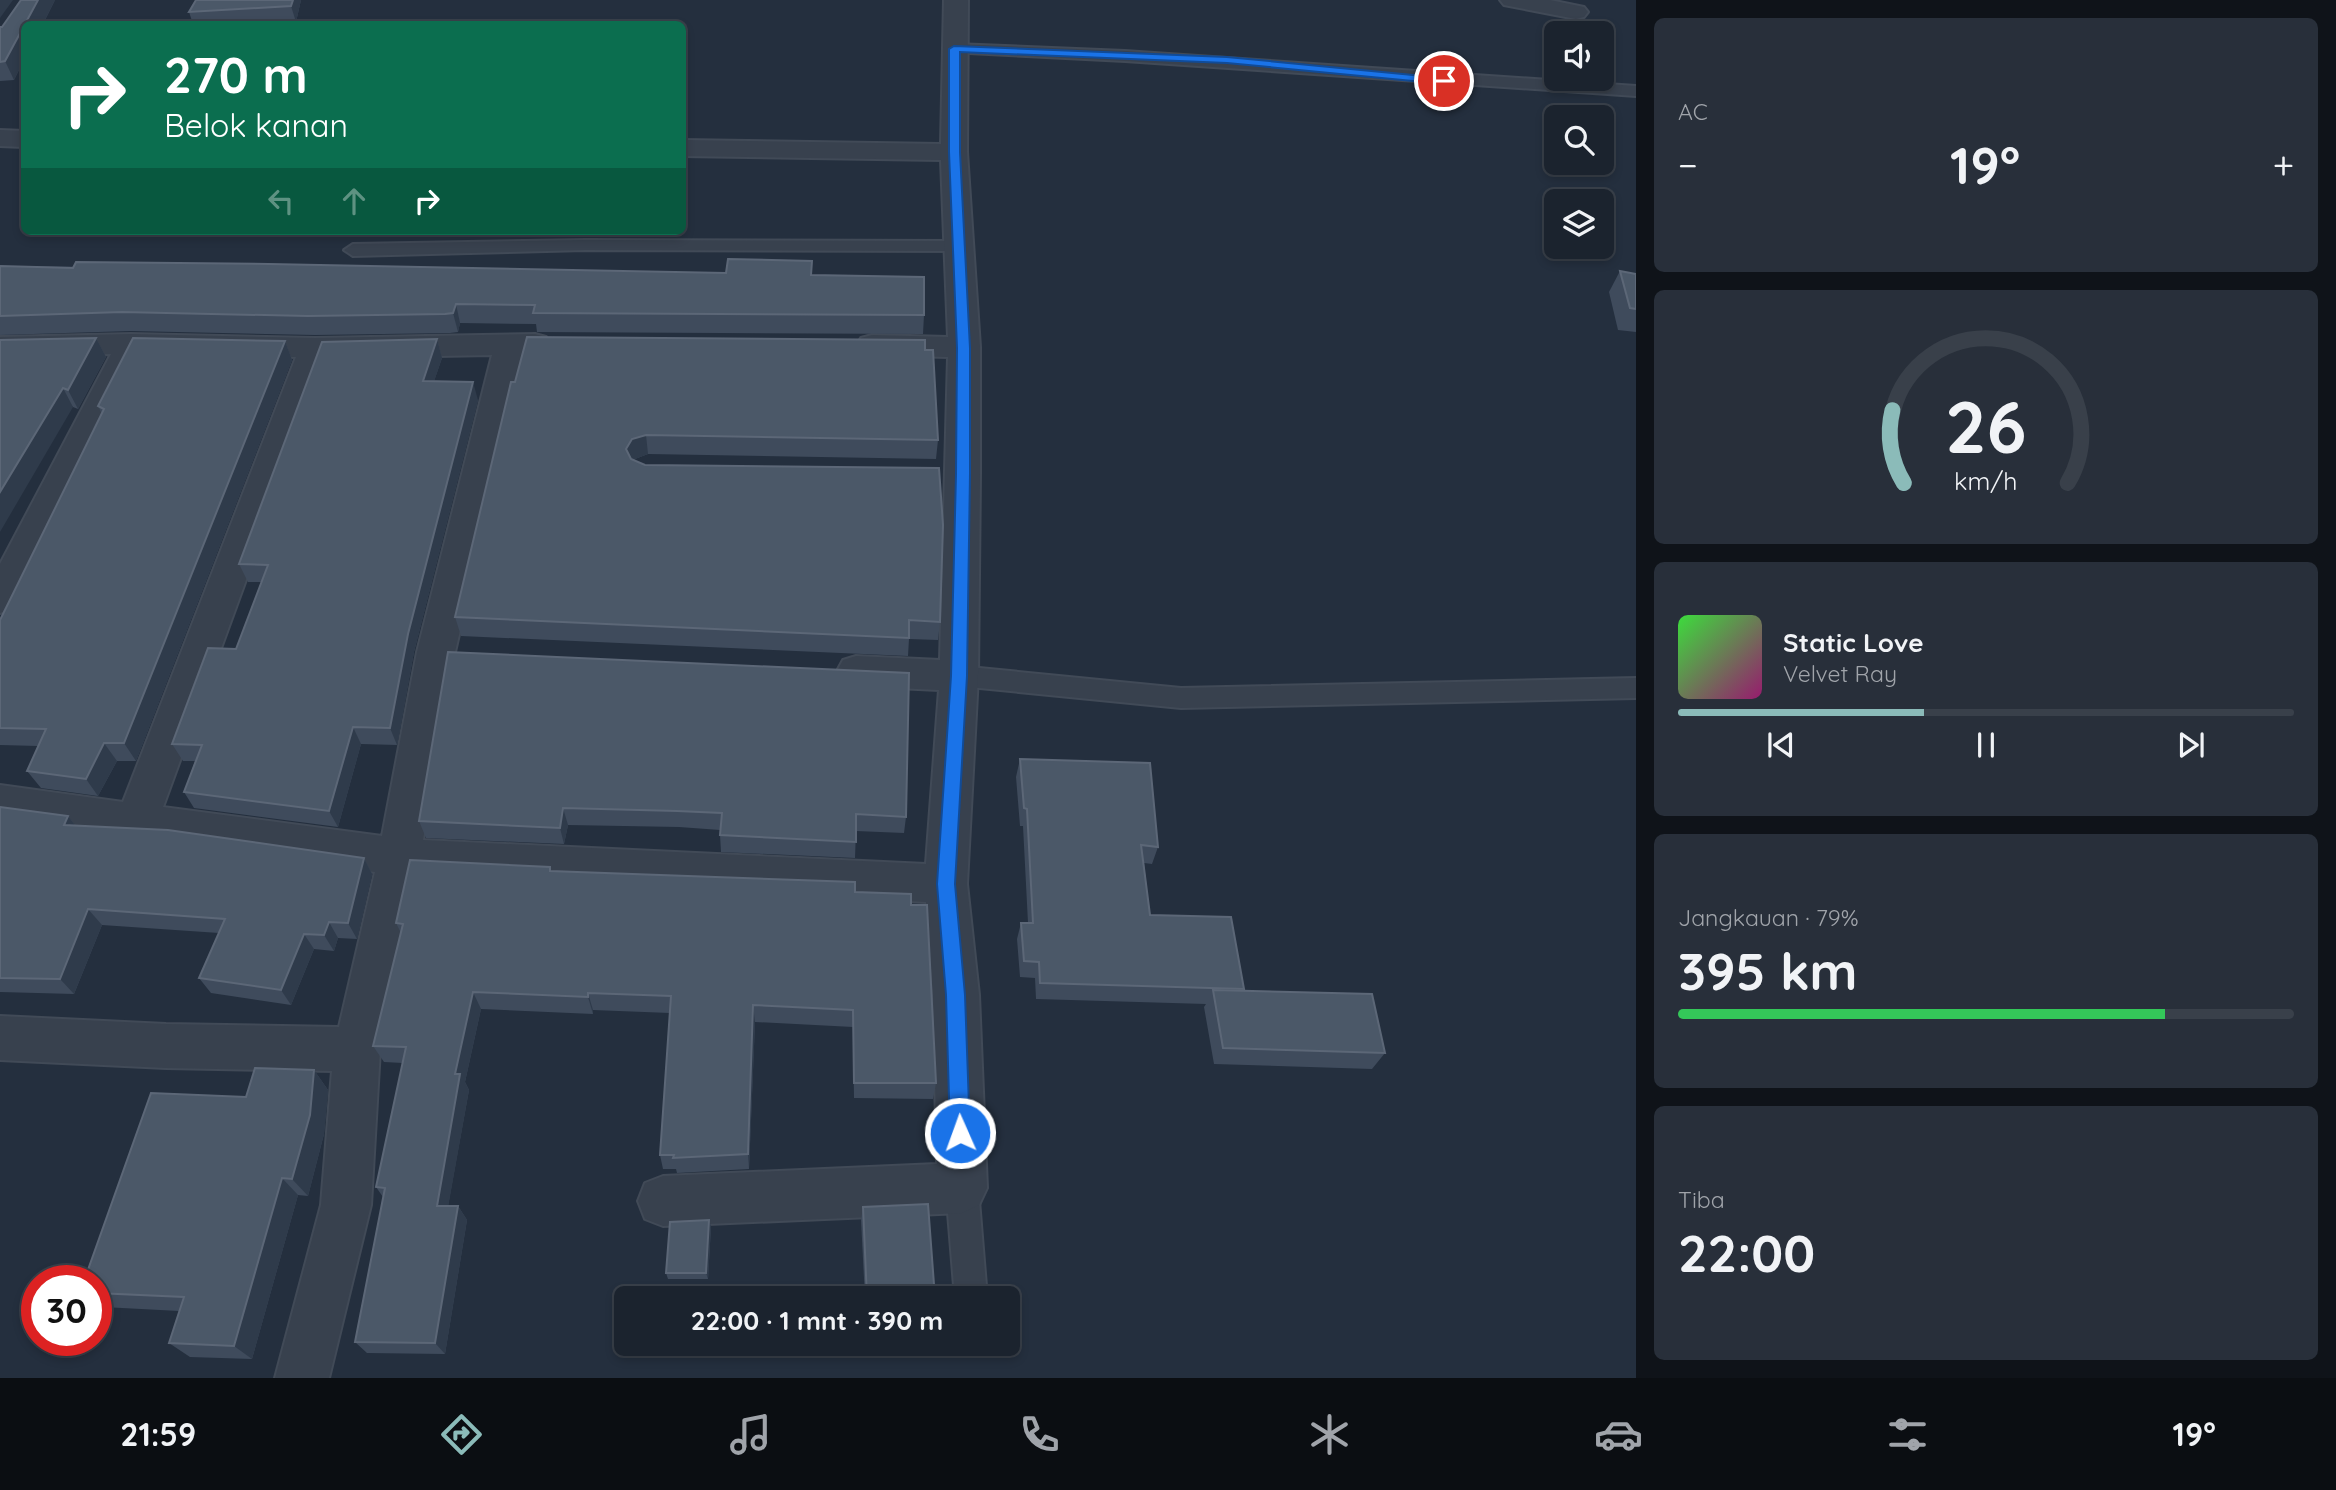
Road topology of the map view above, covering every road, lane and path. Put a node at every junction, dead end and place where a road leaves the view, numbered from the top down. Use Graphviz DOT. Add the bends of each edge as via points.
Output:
graph roads {
  1 [pos="956,0"];
  2 [pos="1512,0"];
  3 [pos="1576,12"];
  4 [pos="954,49"];
  5 [pos="1636,91"];
  6 [pos="0,138"];
  7 [pos="21,139"];
  8 [pos="686,148"];
  9 [pos="954,152"];
  10 [pos="959,246"];
  11 [pos="353,250"];
  12 [pos="131,344"];
  13 [pos="510,344"];
  14 [pos="565,344"];
  15 [pos="841,345"];
  16 [pos="0,347"];
  17 [pos="315,348"];
  18 [pos="964,348"];
  19 [pos="0,599"];
  20 [pos="436,652"];
  21 [pos="477,654"];
  22 [pos="823,670"];
  23 [pos="959,676"];
  24 [pos="1636,688"];
  25 [pos="0,802"];
  26 [pos="137,820"];
  27 [pos="399,857"];
  28 [pos="946,884"];
  29 [pos="0,1038"];
  30 [pos="357,1049"];
  31 [pos="962,1188"];
  32 [pos="663,1201"];
  33 [pos="970,1286"];
  34 [pos="302,1378"];
  1 -- 4 [label="street"];
  2 -- 3 [label="street"];
  4 -- 5 [label="lane" via="1227,60 1471,83"];
  4 -- 9 [label="street"];
  6 -- 7 [label="street"];
  8 -- 9 [label="street"];
  9 -- 10 [label="street"];
  10 -- 11 [label="lane"];
  10 -- 18 [label="street"];
  12 -- 16 [label="street"];
  12 -- 17 [label="street"];
  12 -- 19 [label="street"];
  13 -- 14 [label="street"];
  13 -- 17 [label="street"];
  13 -- 20 [label="street"];
  15 -- 18 [label="street"];
  17 -- 26 [label="street"];
  18 -- 23 [label="street" via="947,474"];
  20 -- 21 [label="street"];
  20 -- 27 [label="street"];
  22 -- 23 [label="street"];
  23 -- 24 [label="lane" via="1181,698"];
  23 -- 28 [label="street"];
  25 -- 26 [label="street"];
  26 -- 27 [label="street"];
  27 -- 28 [label="street"];
  27 -- 30 [label="street"];
  28 -- 31 [label="street" via="956,995"];
  29 -- 30 [label="street"];
  30 -- 34 [label="street" via="346,1205"];
  31 -- 32 [label="street"];
  31 -- 33 [label="lane"];
}
